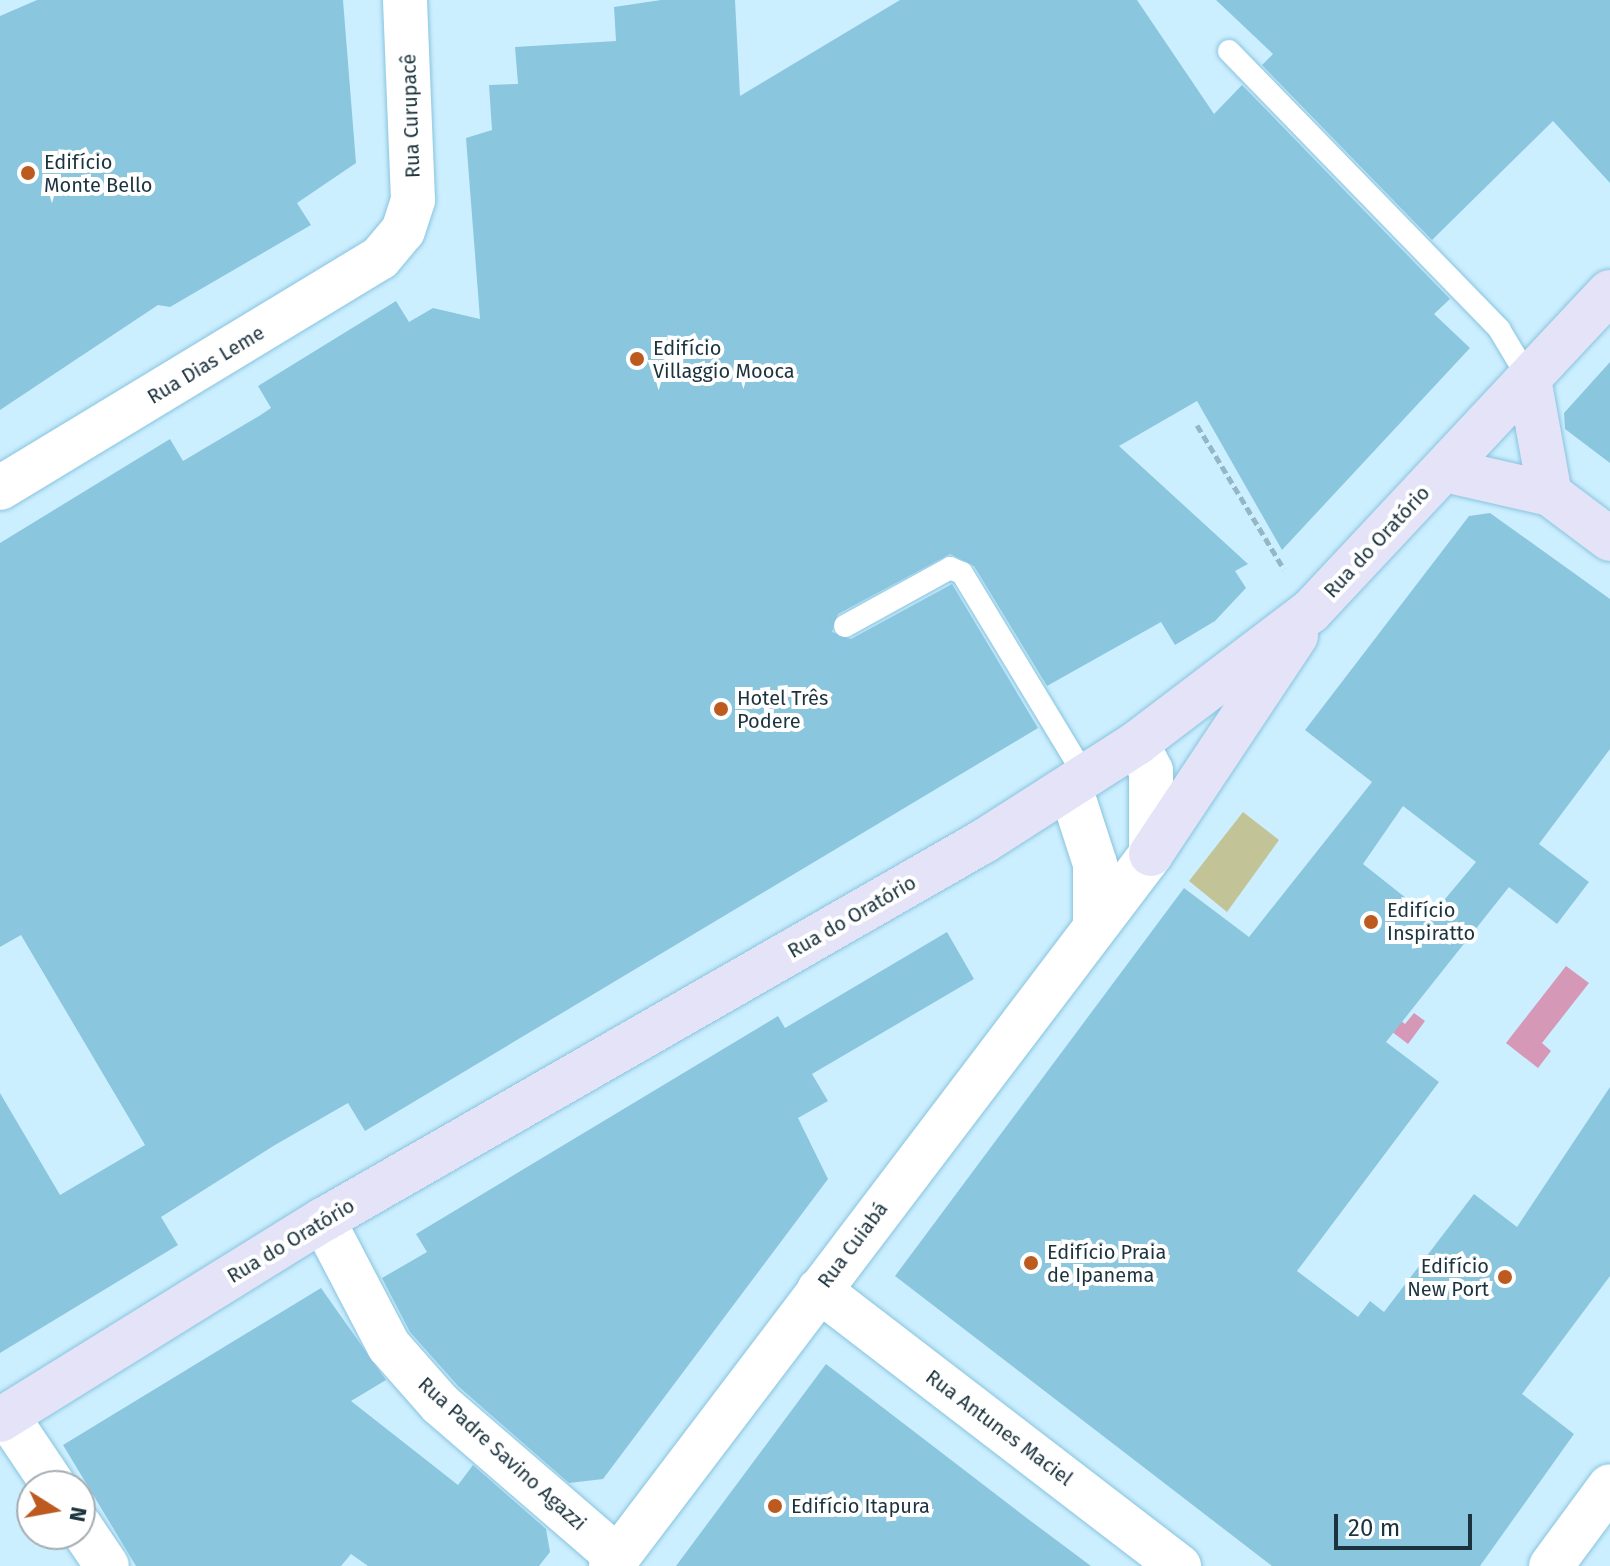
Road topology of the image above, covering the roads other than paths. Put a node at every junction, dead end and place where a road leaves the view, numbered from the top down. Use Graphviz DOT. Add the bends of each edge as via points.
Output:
graph roads {
  1 [pos="405,0"];
  2 [pos="1229,51"];
  3 [pos="403,231"];
  4 [pos="1610,292"];
  5 [pos="1529,379"];
  6 [pos="1445,470"];
  7 [pos="0,488"];
  8 [pos="1550,494"];
  9 [pos="1610,539"];
  10 [pos="1311,611"];
  11 [pos="845,626"];
  12 [pos="1137,743"];
  13 [pos="1077,782"];
  14 [pos="1151,854"];
  15 [pos="1095,924"];
  16 [pos="323,1220"];
  17 [pos="819,1290"];
  18 [pos="4,1418"];
  19 [pos="42,1470"];
  20 [pos="1610,1486"];
  21 [pos="614,1562"];
  22 [pos="1179,1566"];
  23 [pos="1551,1566"];
  1 -- 3 [label="street, Rua Curupacê" via="416,158"];
  2 -- 5 [label="lane" via="1499,329"];
  3 -- 7 [label="street, Rua Dias Leme" via="380,258"];
  4 -- 5 [label="street, Rua do Oratório"];
  5 -- 6 [label="street, Rua do Oratório"];
  5 -- 8 [label="street"];
  6 -- 8 [label="street"];
  6 -- 10 [label="street, Rua do Oratório"];
  8 -- 9 [label="street"];
  10 -- 12 [label="street, Rua do Oratório"];
  10 -- 14 [label="street"];
  11 -- 13 [label="lane" via="950,568 962,573"];
  12 -- 13 [label="street, Rua do Oratório"];
  12 -- 14 [label="street" via="1151,771"];
  13 -- 15 [label="street" via="1095,864"];
  13 -- 16 [label="street, Rua do Oratório"];
  14 -- 15 [label="street, Rua Cuiabá"];
  15 -- 17 [label="street, Rua Cuiabá"];
  16 -- 18 [label="street, Rua do Oratório"];
  16 -- 21 [label="street, Rua Padre Savino Agazzi" via="389,1346 440,1404"];
  17 -- 21 [label="street, Rua Cuiabá"];
  17 -- 22 [label="street, Rua Antunes Maciel"];
  18 -- 19 [label="street"];
  20 -- 23 [label="street"];
}
